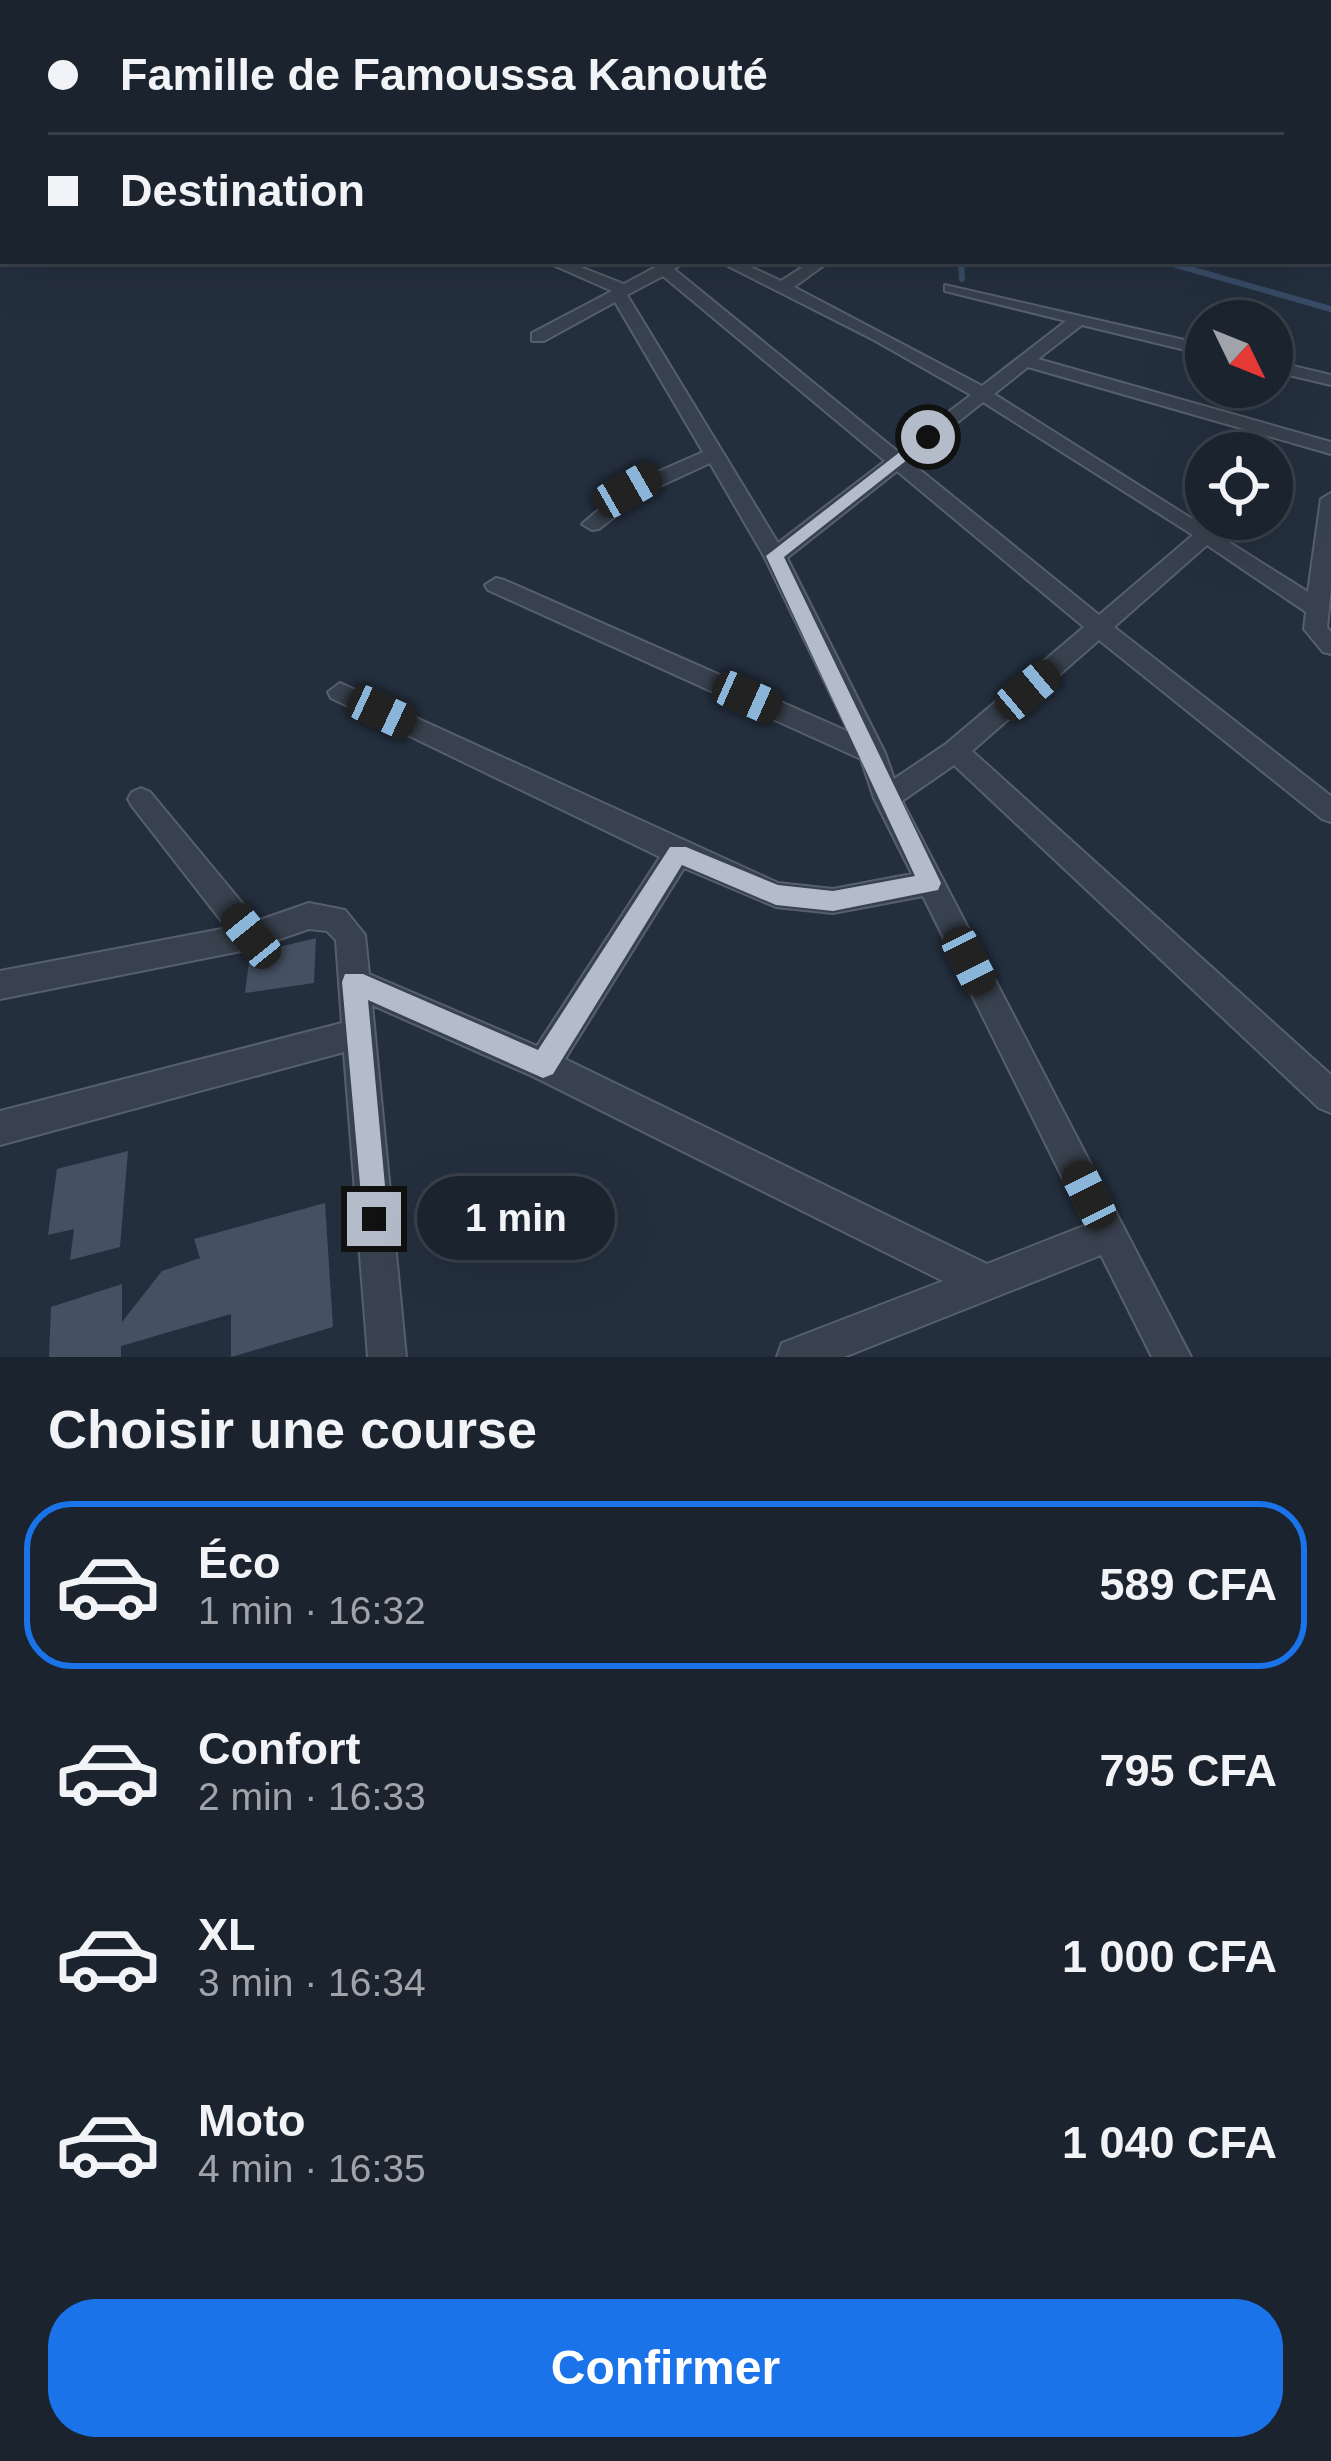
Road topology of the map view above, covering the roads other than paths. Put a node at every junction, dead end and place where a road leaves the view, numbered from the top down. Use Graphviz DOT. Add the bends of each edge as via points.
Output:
graph roads {
  1 [pos="559,264"];
  2 [pos="733,264"];
  3 [pos="817,264"];
  4 [pos="671,265"];
  5 [pos="784,286"];
  6 [pos="951,288"];
  7 [pos="621,292"];
  8 [pos="1079,319"];
  9 [pos="538,337"];
  10 [pos="1185,345"];
  11 [pos="1028,362"];
  12 [pos="1293,371"];
  13 [pos="1331,380"];
  14 [pos="986,393"];
  15 [pos="1331,448"];
  16 [pos="716,454"];
  17 [pos="899,459"];
  18 [pos="1330,515"];
  19 [pos="1185,521"];
  20 [pos="592,524"];
  21 [pos="1200,540"];
  22 [pos="1214,540"];
  23 [pos="775,556"];
  24 [pos="496,585"];
  25 [pos="1318,609"];
  26 [pos="1100,628"];
  27 [pos="1331,646"];
  28 [pos="340,692"];
  29 [pos="955,751"];
  30 [pos="872,753"];
  31 [pos="886,798"];
  32 [pos="141,799"];
  33 [pos="1331,811"];
  34 [pos="678,853"];
  35 [pos="929,883"];
  36 [pos="251,936"];
  37 [pos="354,982"];
  38 [pos="0,985"];
  39 [pos="356,1034"];
  40 [pos="543,1065"];
  41 [pos="1331,1097"];
  42 [pos="0,1128"];
  43 [pos="1109,1234"];
  44 [pos="985,1282"];
  45 [pos="387,1357"];
  46 [pos="796,1357"];
  47 [pos="1172,1357"];
  1 -- 7 [label="street"];
  2 -- 5 [label="street"];
  3 -- 5 [label="street"];
  4 -- 7 [label="street"];
  4 -- 17 [label="street"];
  5 -- 14 [label="street"];
  6 -- 8 [label="street"];
  7 -- 9 [label="street"];
  7 -- 16 [label="street"];
  8 -- 10 [label="street"];
  8 -- 11 [label="street"];
  11 -- 14 [label="street"];
  11 -- 15 [label="street"];
  12 -- 13 [label="street"];
  14 -- 17 [label="street"];
  14 -- 19 [label="street"];
  16 -- 20 [label="street" via="628,490"];
  16 -- 23 [label="street"];
  17 -- 23 [label="street"];
  17 -- 26 [label="street"];
  18 -- 25 [label="street"];
  21 -- 26 [label="street"];
  22 -- 25 [label="street"];
  23 -- 30 [label="street"];
  24 -- 30 [label="street"];
  25 -- 27 [label="street" via="1316,629"];
  26 -- 29 [label="street"];
  26 -- 33 [label="street"];
  28 -- 34 [label="street"];
  29 -- 31 [label="street"];
  29 -- 41 [label="street"];
  30 -- 31 [label="street"];
  31 -- 35 [label="street"];
  32 -- 36 [label="street"];
  34 -- 35 [label="street" via="776,895 833,901"];
  34 -- 40 [label="street"];
  35 -- 43 [label="street"];
  36 -- 37 [label="street" via="309,916 335,919 350,934"];
  36 -- 38 [label="street"];
  37 -- 39 [label="street"];
  37 -- 40 [label="street"];
  39 -- 42 [label="street"];
  39 -- 45 [label="street"];
  40 -- 44 [label="street"];
  43 -- 44 [label="street"];
  43 -- 47 [label="street"];
  44 -- 46 [label="street"];
}
